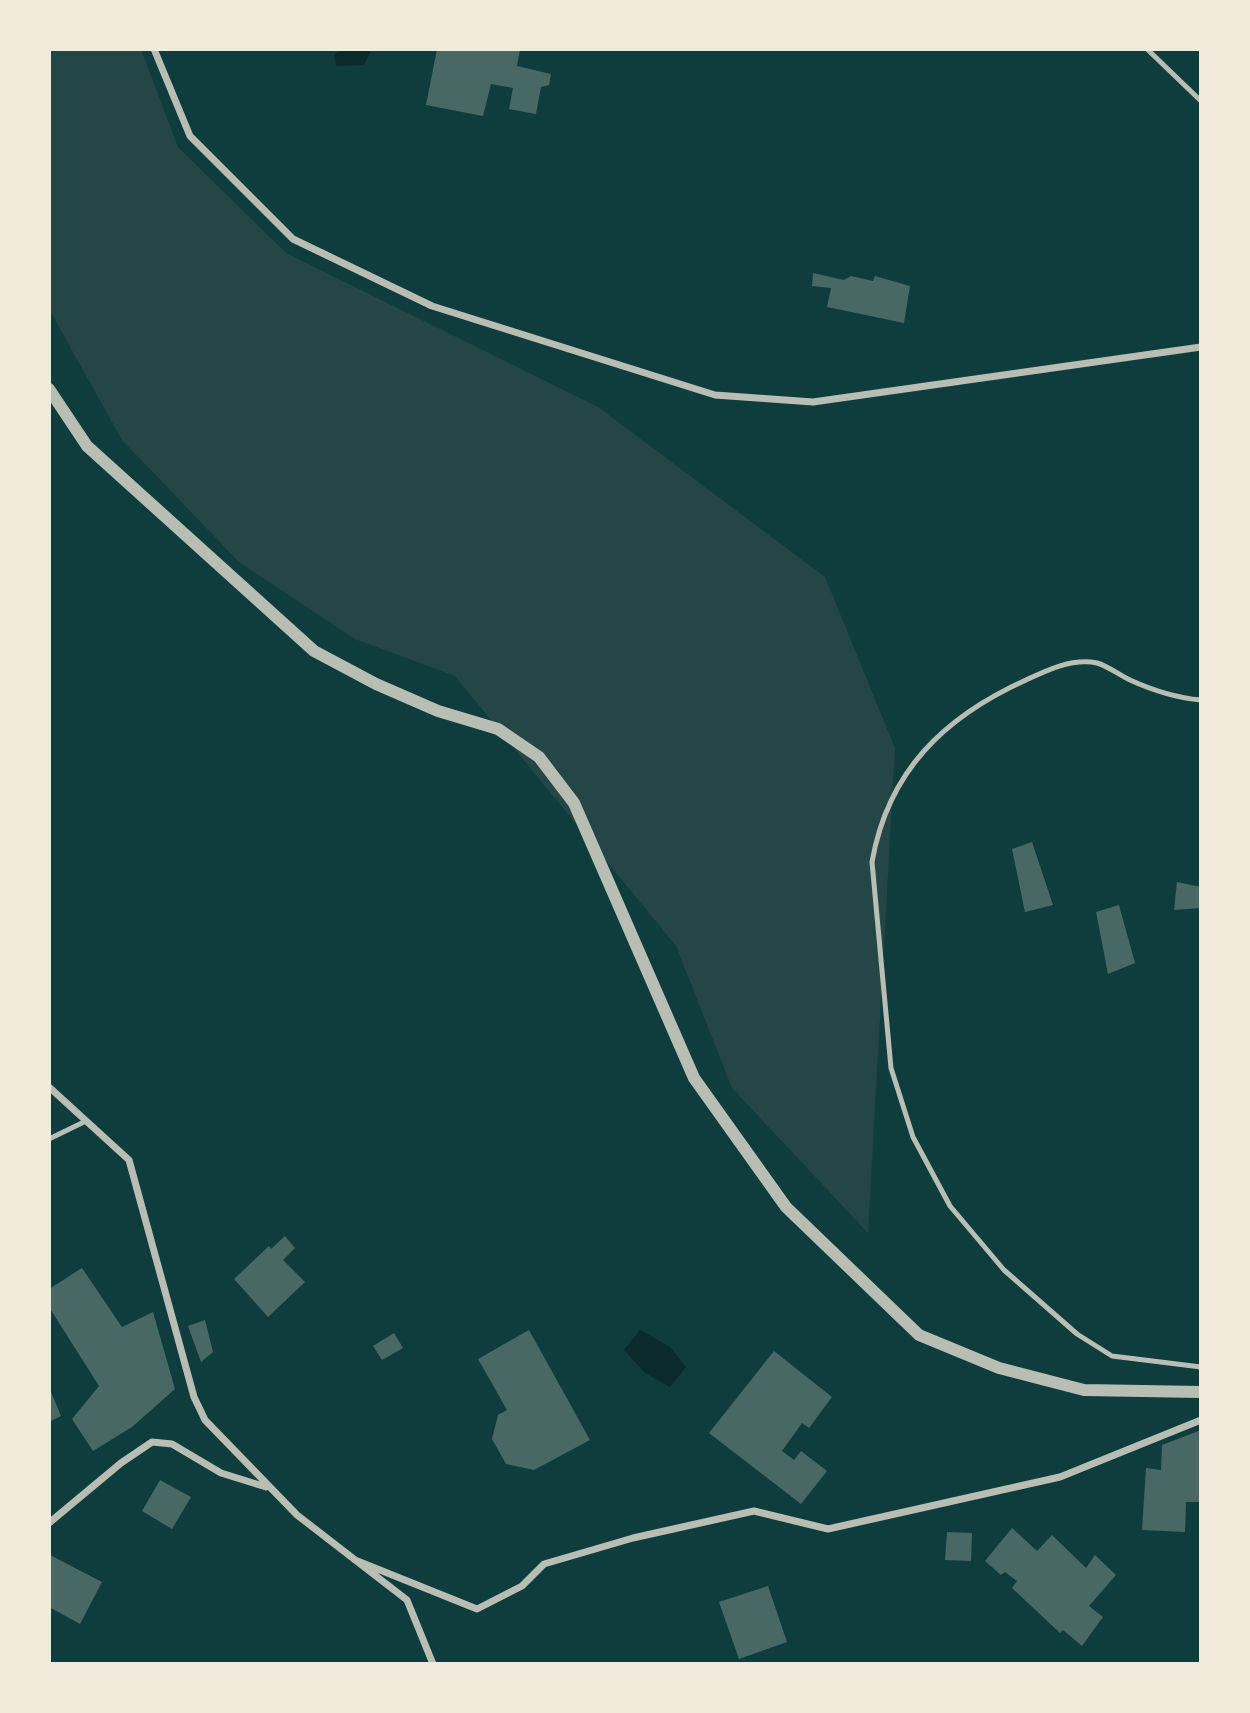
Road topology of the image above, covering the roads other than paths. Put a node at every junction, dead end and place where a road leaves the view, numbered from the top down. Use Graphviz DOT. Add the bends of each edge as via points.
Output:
graph roads {
  1 [pos="154,49"];
  2 [pos="1147,49"];
  3 [pos="1201,101"];
  4 [pos="1201,346"];
  5 [pos="49,389"];
  6 [pos="1201,700"];
  7 [pos="49,1087"];
  8 [pos="86,1121"];
  9 [pos="49,1139"];
  10 [pos="1201,1367"];
  11 [pos="1201,1392"];
  12 [pos="1201,1420"];
  13 [pos="270,1488"];
  14 [pos="49,1523"];
  15 [pos="355,1560"];
  16 [pos="433,1664"];
  1 -- 4 [label="street" via="190,136 293,239 432,306 715,395 813,402"];
  2 -- 3 [label="lane"];
  5 -- 11 [label="street" via="87,446 314,652 438,711 498,729 539,757 574,803 694,1078 786,1207 919,1335 999,1368 1084,1391"];
  6 -- 10 [label="lane" via="1182,699 1096,663 1060,664 1015,685 964,713 928,743 897,788 878,828 872,862 891,1068 913,1137 950,1206 1004,1270 1077,1334 1112,1356"];
  7 -- 8 [label="street"];
  8 -- 9 [label="lane"];
  8 -- 13 [label="street" via="129,1160 194,1397 205,1420"];
  12 -- 15 [label="street" via="1060,1478 828,1529 754,1511 633,1538 544,1564 522,1587 477,1609"];
  13 -- 14 [label="street" via="220,1472 172,1444 152,1443"];
  13 -- 15 [label="street"];
  15 -- 16 [label="street" via="407,1601"];
}
